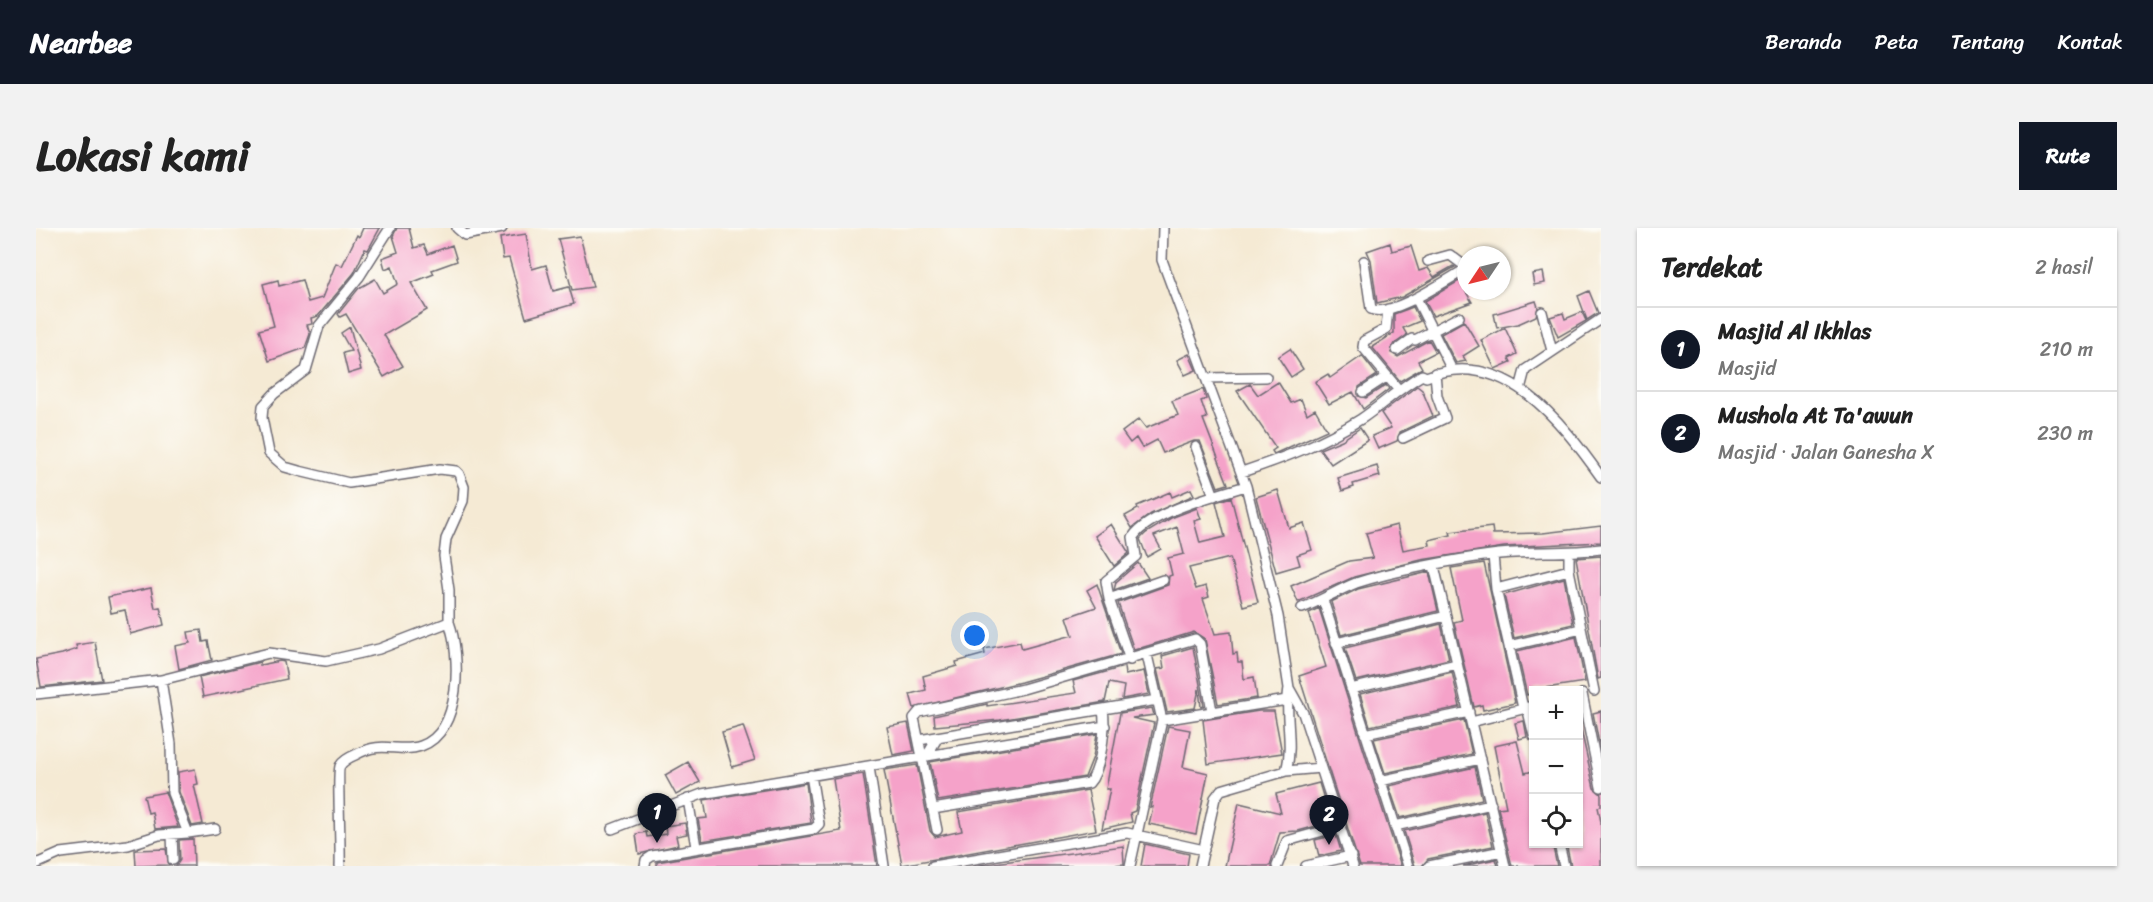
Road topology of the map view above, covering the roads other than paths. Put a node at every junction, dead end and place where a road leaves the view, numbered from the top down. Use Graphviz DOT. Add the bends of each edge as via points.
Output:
graph roads {
  1 [pos="390,228"];
  2 [pos="457,228"];
  3 [pos="502,228"];
  4 [pos="1163,228"];
  5 [pos="1364,261"];
  6 [pos="1428,261"];
  7 [pos="1457,261"];
  8 [pos="1457,273"];
  9 [pos="1416,298"];
  10 [pos="1388,309"];
  11 [pos="1542,312"];
  12 [pos="1459,316"];
  13 [pos="1601,319"];
  14 [pos="1432,332"];
  15 [pos="1397,350"];
  16 [pos="1552,351"];
  17 [pos="1451,368"];
  18 [pos="1435,373"];
  19 [pos="1266,377"];
  20 [pos="1386,377"];
  21 [pos="1206,378"];
  22 [pos="1398,388"];
  23 [pos="1520,389"];
  24 [pos="1364,392"];
  25 [pos="1403,438"];
  26 [pos="1196,447"];
  27 [pos="1242,472"];
  28 [pos="1601,477"];
  29 [pos="1246,486"];
  30 [pos="1214,496"];
  31 [pos="1601,549"];
  32 [pos="1569,554"];
  33 [pos="1493,555"];
  34 [pos="1434,566"];
  35 [pos="1569,570"];
  36 [pos="1163,580"];
  37 [pos="1496,589"];
  38 [pos="1109,599"];
  39 [pos="1323,600"];
  40 [pos="1302,608"];
  41 [pos="1446,616"];
  42 [pos="449,622"];
  43 [pos="1581,629"];
  44 [pos="1336,643"];
  45 [pos="1509,646"];
  46 [pos="1147,655"];
  47 [pos="1130,660"];
  48 [pos="1457,664"];
  49 [pos="161,680"];
  50 [pos="1289,688"];
  51 [pos="1351,689"];
  52 [pos="1598,690"];
  53 [pos="1583,693"];
  54 [pos="36,694"];
  55 [pos="1157,700"];
  56 [pos="1287,700"];
  57 [pos="1583,704"];
  58 [pos="1528,707"];
  59 [pos="1103,710"];
  60 [pos="1212,711"];
  61 [pos="1470,717"];
  62 [pos="1162,720"];
  63 [pos="1105,726"];
  64 [pos="1365,734"];
  65 [pos="938,737"];
  66 [pos="919,740"];
  67 [pos="1598,754"];
  68 [pos="924,757"];
  69 [pos="1480,759"];
  70 [pos="869,767"];
  71 [pos="1321,768"];
  72 [pos="1286,771"];
  73 [pos="811,775"];
  74 [pos="1380,781"];
  75 [pos="1601,787"];
  76 [pos="688,799"];
  77 [pos="1491,804"];
  78 [pos="933,809"];
  79 [pos="1341,826"];
  80 [pos="1395,826"];
  81 [pos="215,829"];
  82 [pos="612,829"];
  83 [pos="937,830"];
  84 [pos="188,833"];
  85 [pos="172,834"];
  86 [pos="1137,834"];
  87 [pos="696,847"];
  88 [pos="1560,848"];
  89 [pos="1203,850"];
  90 [pos="1502,851"];
  91 [pos="173,860"];
  92 [pos="1352,861"];
  93 [pos="36,864"];
  94 [pos="340,866"];
  95 [pos="645,866"];
  96 [pos="884,866"];
  97 [pos="933,866"];
  98 [pos="1130,866"];
  99 [pos="1200,866"];
  100 [pos="1277,866"];
  101 [pos="1306,866"];
  102 [pos="1408,866"];
  103 [pos="1429,866"];
  104 [pos="1505,866"];
  105 [pos="1564,866"];
  1 -- 42 [label="street" via="353,285 319,326 306,370 262,406 261,418 269,453 285,467 298,471 349,483 440,470 459,474 464,487 463,501 446,539 444,556"];
  2 -- 3 [label="street" via="465,235"];
  4 -- 21 [label="street" via="1162,260"];
  5 -- 10 [label="street" via="1371,309"];
  6 -- 7 [label="street" via="1450,255"];
  8 -- 9 [label="street"];
  9 -- 10 [label="street"];
  9 -- 14 [label="street"];
  10 -- 20 [label="street" via="1386,329 1363,344"];
  11 -- 16 [label="street"];
  12 -- 14 [label="street"];
  13 -- 16 [label="street"];
  14 -- 15 [label="street"];
  14 -- 17 [label="street"];
  16 -- 23 [label="street" via="1525,370"];
  17 -- 18 [label="street"];
  17 -- 23 [label="street" via="1476,370"];
  18 -- 22 [label="street" via="1422,375"];
  18 -- 25 [label="street" via="1443,421"];
  19 -- 21 [label="street"];
  20 -- 22 [label="street"];
  20 -- 24 [label="street"];
  21 -- 27 [label="street"];
  22 -- 27 [label="street" via="1369,413 1325,440 1293,456"];
  23 -- 28 [label="street" via="1567,431"];
  26 -- 30 [label="street"];
  27 -- 29 [label="street"];
  29 -- 30 [label="street"];
  29 -- 50 [label="street" via="1274,597"];
  30 -- 38 [label="street" via="1185,505 1136,532 1132,537 1134,559 1106,581"];
  31 -- 32 [label="street"];
  32 -- 33 [label="street"];
  32 -- 35 [label="street"];
  33 -- 34 [label="street"];
  33 -- 37 [label="street"];
  34 -- 39 [label="street" via="1355,584"];
  34 -- 41 [label="street"];
  35 -- 37 [label="street"];
  35 -- 43 [label="street"];
  36 -- 38 [label="street"];
  37 -- 45 [label="street"];
  38 -- 47 [label="street"];
  39 -- 40 [label="street"];
  39 -- 44 [label="street"];
  41 -- 44 [label="street"];
  41 -- 48 [label="street"];
  42 -- 49 [label="street" via="379,649 326,662 269,653"];
  42 -- 94 [label="street" via="455,641 455,694 436,737 412,748 376,746 340,765"];
  43 -- 45 [label="street"];
  43 -- 52 [label="street"];
  44 -- 51 [label="street"];
  45 -- 58 [label="street"];
  46 -- 47 [label="street"];
  46 -- 55 [label="street"];
  46 -- 60 [label="street" via="1197,640"];
  47 -- 66 [label="street" via="919,712 914,718"];
  48 -- 51 [label="street"];
  48 -- 61 [label="street"];
  49 -- 54 [label="street"];
  49 -- 84 [label="street" via="171,744 172,793"];
  50 -- 56 [label="street"];
  50 -- 71 [label="street" via="1303,713"];
  51 -- 64 [label="street"];
  52 -- 53 [label="street"];
  55 -- 59 [label="street"];
  55 -- 62 [label="street"];
  56 -- 60 [label="street"];
  56 -- 72 [label="street" via="1290,752"];
  57 -- 67 [label="street"];
  58 -- 61 [label="street"];
  59 -- 63 [label="street"];
  59 -- 65 [label="street"];
  60 -- 62 [label="street"];
  61 -- 64 [label="street"];
  61 -- 69 [label="street"];
  62 -- 86 [label="street"];
  63 -- 68 [label="street"];
  63 -- 78 [label="street" via="1089,783"];
  64 -- 74 [label="street"];
  65 -- 66 [label="street"];
  65 -- 68 [label="street"];
  66 -- 68 [label="street"];
  67 -- 75 [label="street"];
  68 -- 70 [label="street"];
  68 -- 78 [label="street"];
  69 -- 74 [label="street"];
  69 -- 77 [label="street"];
  70 -- 73 [label="street"];
  70 -- 96 [label="street"];
  71 -- 72 [label="street"];
  71 -- 79 [label="street"];
  72 -- 89 [label="street" via="1221,790 1215,798"];
  73 -- 76 [label="street"];
  73 -- 87 [label="street" via="817,827"];
  74 -- 80 [label="street"];
  76 -- 82 [label="street"];
  76 -- 87 [label="street"];
  77 -- 80 [label="street"];
  77 -- 90 [label="street"];
  78 -- 83 [label="street"];
  79 -- 92 [label="street"];
  79 -- 100 [label="street" via="1287,841"];
  80 -- 102 [label="street"];
  81 -- 84 [label="street"];
  84 -- 85 [label="street"];
  85 -- 91 [label="street"];
  85 -- 93 [label="street" via="128,845 61,854"];
  86 -- 89 [label="street"];
  86 -- 97 [label="street"];
  86 -- 98 [label="street"];
  87 -- 95 [label="street" via="652,856 644,862"];
  88 -- 105 [label="street"];
  89 -- 99 [label="street"];
  90 -- 103 [label="street"];
  90 -- 104 [label="street"];
  92 -- 101 [label="street"];
}
